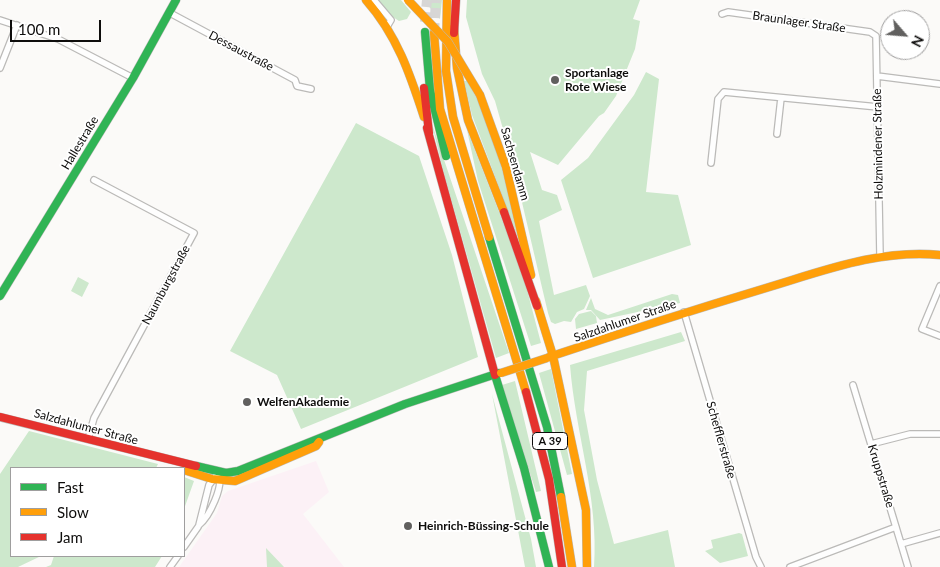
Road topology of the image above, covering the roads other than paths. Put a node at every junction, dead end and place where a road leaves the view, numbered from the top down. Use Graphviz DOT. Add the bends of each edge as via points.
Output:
graph roads {
  1 [pos="176,0"];
  2 [pos="366,0"];
  3 [pos="374,0"];
  4 [pos="408,0"];
  5 [pos="447,0"];
  6 [pos="456,0"];
  7 [pos="170,13"];
  8 [pos="722,14"];
  9 [pos="0,20"];
  10 [pos="425,22"];
  11 [pos="17,25"];
  12 [pos="388,25"];
  13 [pos="454,28"];
  14 [pos="425,32"];
  15 [pos="434,33"];
  16 [pos="874,34"];
  17 [pos="0,68"];
  18 [pos="876,76"];
  19 [pos="133,78"];
  20 [pos="940,84"];
  21 [pos="311,89"];
  22 [pos="781,98"];
  23 [pos="878,107"];
  24 [pos="428,133"];
  25 [pos="777,134"];
  26 [pos="711,163"];
  27 [pos="469,176"];
  28 [pos="94,180"];
  29 [pos="462,186"];
  30 [pos="940,255"];
  31 [pos="880,256"];
  32 [pos="940,286"];
  33 [pos="0,296"];
  34 [pos="537,306"];
  35 [pos="684,312"];
  36 [pos="940,336"];
  37 [pos="550,357"];
  38 [pos="498,374"];
  39 [pos="853,385"];
  40 [pos="0,417"];
  41 [pos="940,434"];
  42 [pos="324,437"];
  43 [pos="88,439"];
  44 [pos="871,444"];
  45 [pos="166,460"];
  46 [pos="178,467"];
  47 [pos="185,470"];
  48 [pos="218,473"];
  49 [pos="212,479"];
  50 [pos="221,481"];
  51 [pos="198,527"];
  52 [pos="896,527"];
  53 [pos="940,533"];
  54 [pos="901,544"];
  55 [pos="185,546"];
  56 [pos="549,567"];
  57 [pos="562,567"];
  58 [pos="572,567"];
  59 [pos="587,567"];
  60 [pos="761,567"];
  61 [pos="790,567"];
  62 [pos="908,567"];
  1 -- 7 [label="main road, Hallestraße"];
  2 -- 12 [label="main road"];
  3 -- 12 [label="street" via="391,20"];
  4 -- 34 [label="main road, Sachsendamm, bridge" via="448,42 480,95 506,167"];
  5 -- 27 [label="main road, A 39" via="444,46 447,81 454,124"];
  6 -- 13 [label="main road"];
  7 -- 19 [label="main road, Hallestraße"];
  7 -- 21 [label="street, Dessaustraße" via="295,80 297,86"];
  8 -- 16 [label="street, Braunlager Straße" via="728,12"];
  9 -- 11 [label="street"];
  10 -- 14 [label="main road"];
  11 -- 17 [label="street"];
  11 -- 19 [label="street" via="74,46"];
  12 -- 24 [label="main road" via="406,61"];
  13 -- 27 [label="main road" via="453,79"];
  13 -- 34 [label="main road" via="457,68 468,120 512,231"];
  14 -- 24 [label="main road" via="423,78"];
  14 -- 29 [label="main road" via="435,116 450,166"];
  15 -- 29 [label="main road, A 39" via="440,109"];
  16 -- 18 [label="street, Holzmindener Straße"];
  18 -- 20 [label="street"];
  18 -- 23 [label="street, Holzmindener Straße"];
  19 -- 33 [label="main road, Hallestraße"];
  22 -- 23 [label="street"];
  22 -- 25 [label="street"];
  22 -- 26 [label="street" via="722,93 718,99"];
  23 -- 31 [label="street, Holzmindener Straße"];
  24 -- 38 [label="main road"];
  27 -- 58 [label="main road, A 39" via="547,427 561,491"];
  28 -- 43 [label="street, Naumburgstraße" via="194,233 94,418"];
  29 -- 57 [label="main road, A 39" via="537,429 549,479"];
  30 -- 31 [label="main road, Salzdahlumer Straße"];
  31 -- 35 [label="main road, Salzdahlumer Straße"];
  32 -- 36 [label="street" via="922,329"];
  34 -- 37 [label="main road, Sachsendamm"];
  35 -- 37 [label="main road, Salzdahlumer Straße"];
  35 -- 60 [label="street, Schefflerstraße"];
  37 -- 38 [label="main road, Salzdahlumer Straße, bridge"];
  37 -- 59 [label="main road, Sachsendamm" via="586,510"];
  38 -- 42 [label="main road, Salzdahlumer Straße" via="405,404"];
  38 -- 56 [label="main road"];
  39 -- 44 [label="street, Kruppstraße"];
  40 -- 43 [label="main road, Salzdahlumer Straße"];
  41 -- 44 [label="street" via="910,434"];
  42 -- 48 [label="main road, Salzdahlumer Straße" via="238,471"];
  42 -- 50 [label="main road, Salzdahlumer Straße" via="316,446 246,477"];
  43 -- 45 [label="main road, Salzdahlumer Straße"];
  44 -- 52 [label="street, Kruppstraße"];
  45 -- 46 [label="main road, Salzdahlumer Straße"];
  45 -- 48 [label="main road, Salzdahlumer Straße"];
  47 -- 49 [label="main road, Salzdahlumer Straße"];
  48 -- 49 [label="street"];
  48 -- 50 [label="street"];
  49 -- 50 [label="main road, Salzdahlumer Straße"];
  49 -- 50 [label="street" via="199,525 210,513"];
  51 -- 55 [label="street"];
  52 -- 54 [label="street, Kruppstraße"];
  52 -- 61 [label="street"];
  53 -- 54 [label="street"];
  54 -- 62 [label="street, Kruppstraße"];
}
